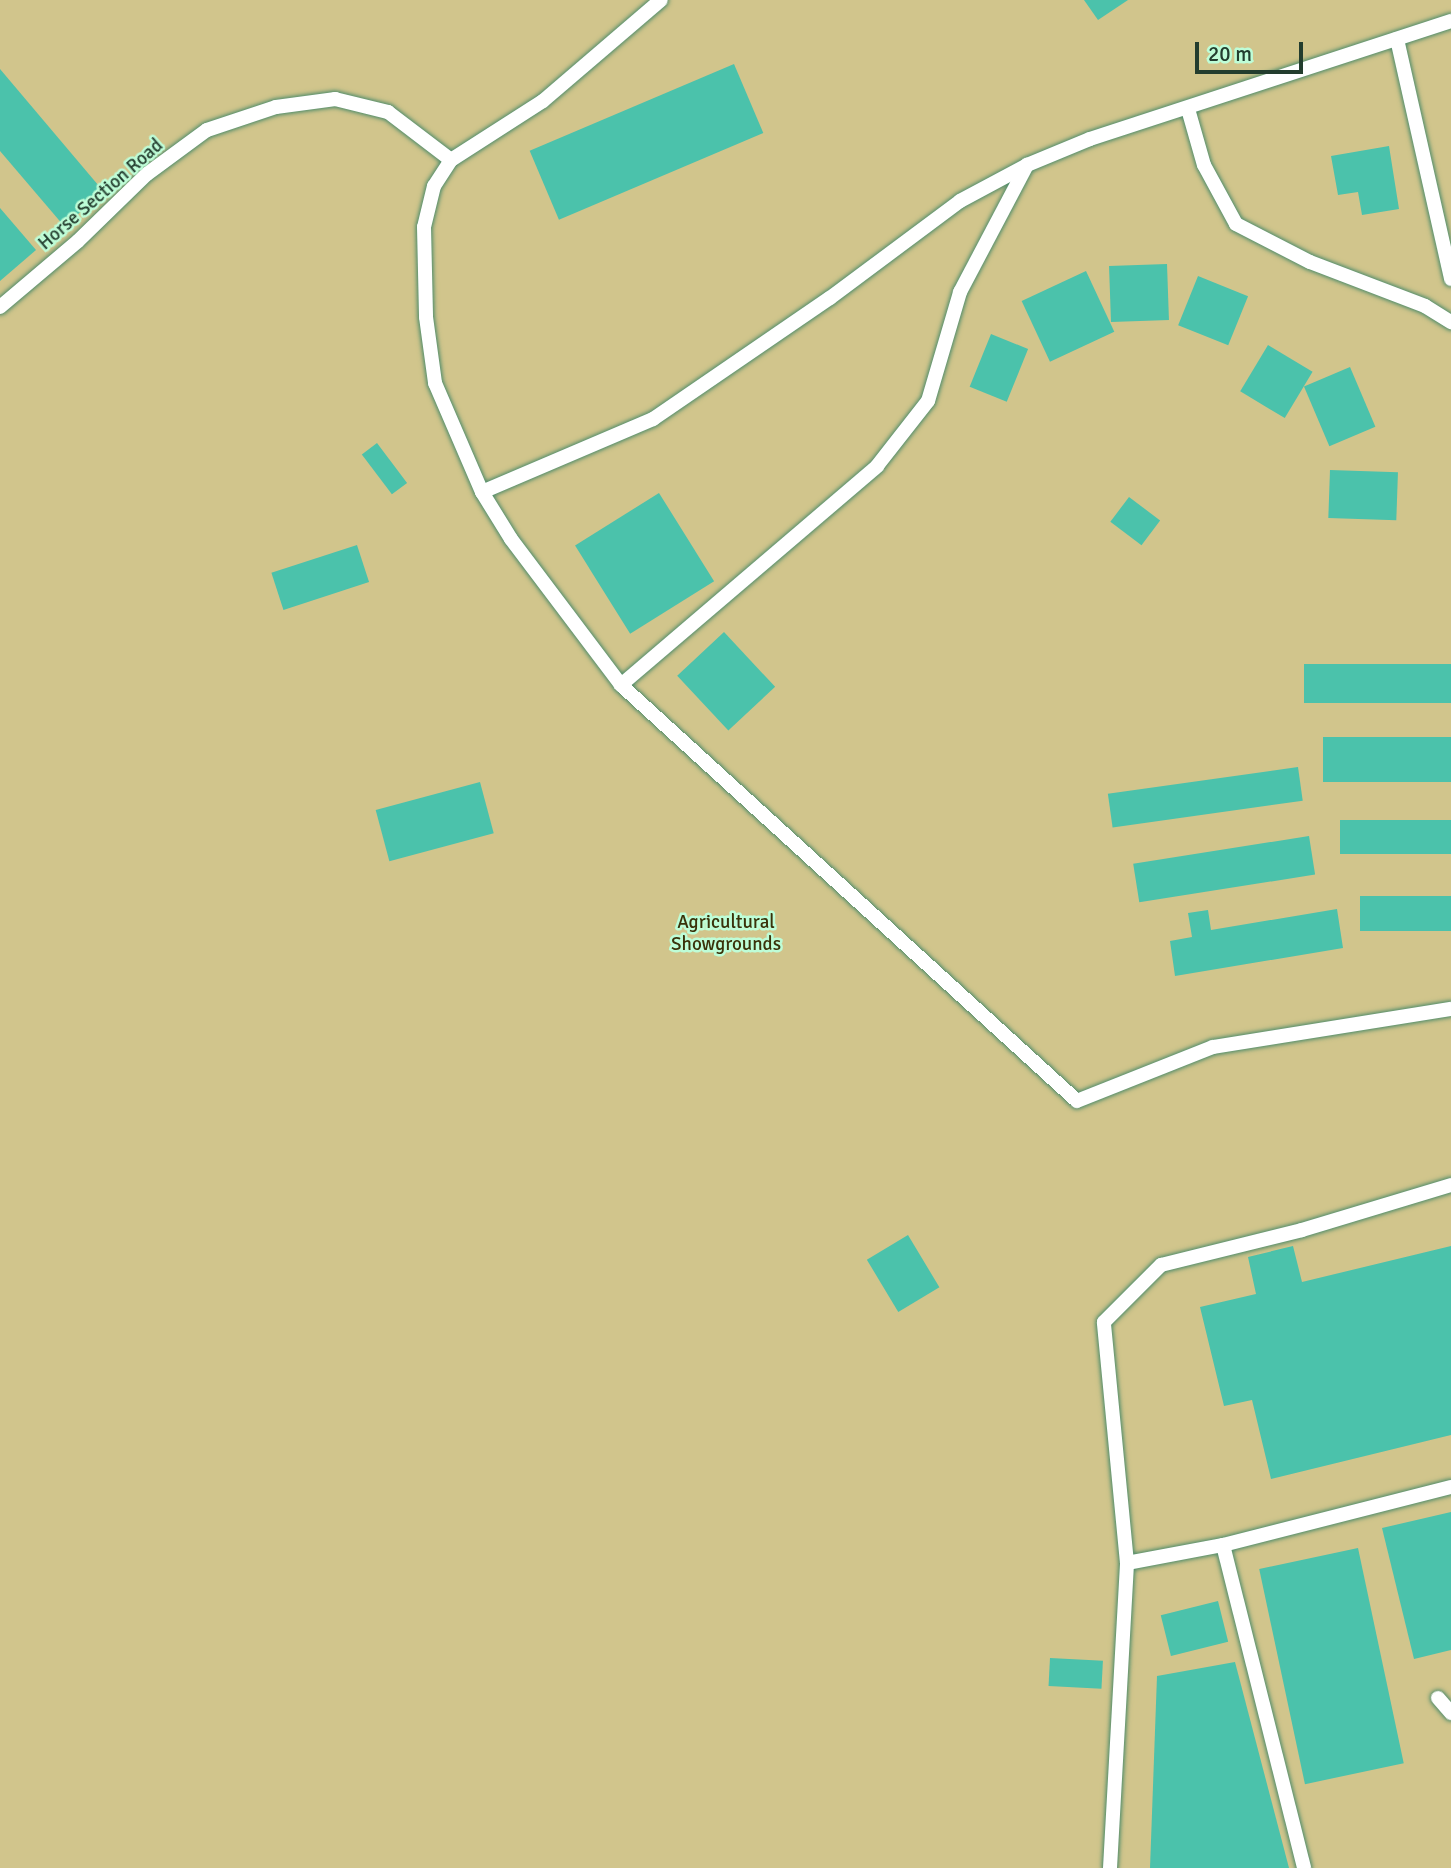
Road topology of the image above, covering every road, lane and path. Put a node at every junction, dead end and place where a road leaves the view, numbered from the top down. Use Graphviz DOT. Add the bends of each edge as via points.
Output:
graph roads {
  1 [pos="661,0"];
  2 [pos="1451,21"];
  3 [pos="1397,39"];
  4 [pos="1188,109"];
  5 [pos="450,160"];
  6 [pos="1027,165"];
  7 [pos="1451,279"];
  8 [pos="0,307"];
  9 [pos="1451,321"];
  10 [pos="482,492"];
  11 [pos="621,685"];
  12 [pos="1451,1009"];
  13 [pos="1451,1185"];
  14 [pos="1451,1487"];
  15 [pos="1223,1545"];
  16 [pos="1126,1563"];
  17 [pos="1438,1698"];
  18 [pos="1451,1713"];
  19 [pos="1110,1868"];
  20 [pos="1304,1868"];
  1 -- 5 [label="lane" via="543,101"];
  2 -- 3 [label="lane"];
  3 -- 4 [label="lane"];
  3 -- 7 [label="lane"];
  4 -- 6 [label="lane" via="1090,139"];
  4 -- 9 [label="lane" via="1205,164 1236,225 1310,262 1425,306"];
  5 -- 8 [label="lane, Horse Section Road" via="388,112 335,99 276,107 197,138 148,174"];
  5 -- 10 [label="lane" via="434,186 424,228 426,317 435,383"];
  6 -- 10 [label="lane" via="960,201 830,298 653,419"];
  6 -- 11 [label="lane" via="960,292 928,401 877,466"];
  10 -- 11 [label="lane" via="511,539"];
  11 -- 12 [label="lane" via="1077,1101 1213,1047"];
  13 -- 16 [label="lane" via="1302,1230 1161,1265 1104,1322"];
  14 -- 15 [label="lane"];
  15 -- 16 [label="lane"];
  15 -- 20 [label="lane"];
  16 -- 19 [label="lane"];
  17 -- 18 [label="lane"];
}
